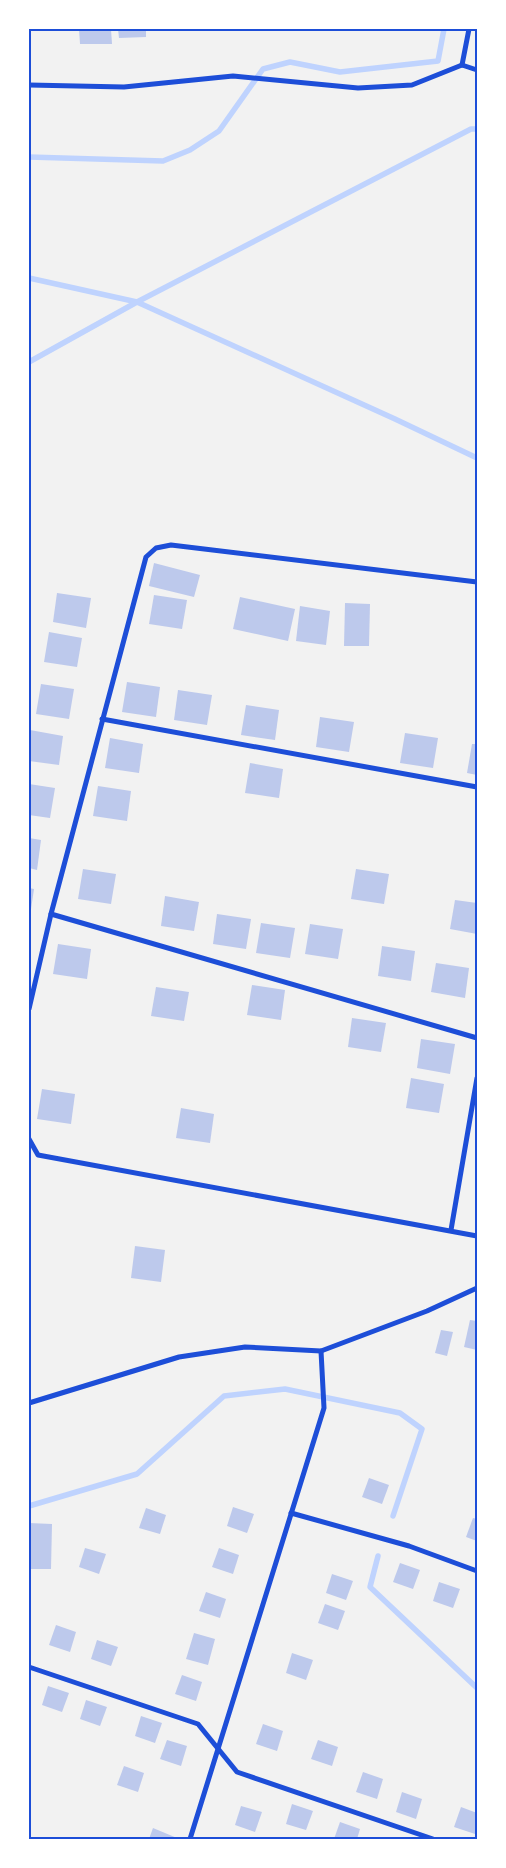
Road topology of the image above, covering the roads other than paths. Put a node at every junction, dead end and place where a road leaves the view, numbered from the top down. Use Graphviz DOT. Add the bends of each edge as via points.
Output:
graph roads {
  1 [pos="469,29"];
  2 [pos="462,65"];
  3 [pos="477,70"];
  4 [pos="29,86"];
  5 [pos="477,582"];
  6 [pos="102,719"];
  7 [pos="477,787"];
  8 [pos="51,914"];
  9 [pos="29,1009"];
  10 [pos="477,1038"];
  11 [pos="477,1078"];
  12 [pos="29,1140"];
  13 [pos="451,1230"];
  14 [pos="477,1236"];
  15 [pos="477,1288"];
  16 [pos="321,1351"];
  17 [pos="29,1403"];
  18 [pos="291,1513"];
  19 [pos="477,1571"];
  20 [pos="29,1667"];
  21 [pos="218,1748"];
  22 [pos="190,1839"];
  23 [pos="433,1839"];
  1 -- 2 [label="street"];
  2 -- 3 [label="street"];
  2 -- 4 [label="street" via="412,85 358,88 233,76 124,88"];
  5 -- 6 [label="street" via="171,545 156,548 146,557"];
  6 -- 7 [label="street"];
  6 -- 8 [label="street"];
  8 -- 9 [label="street"];
  8 -- 10 [label="street"];
  11 -- 13 [label="street"];
  12 -- 13 [label="street" via="38,1155"];
  13 -- 14 [label="street"];
  15 -- 16 [label="street" via="427,1311"];
  16 -- 17 [label="street" via="245,1347 179,1357"];
  16 -- 18 [label="street" via="324,1408"];
  18 -- 19 [label="street" via="409,1546"];
  18 -- 21 [label="street"];
  20 -- 21 [label="street" via="198,1724"];
  21 -- 22 [label="street"];
  21 -- 23 [label="street" via="237,1772"];
}
